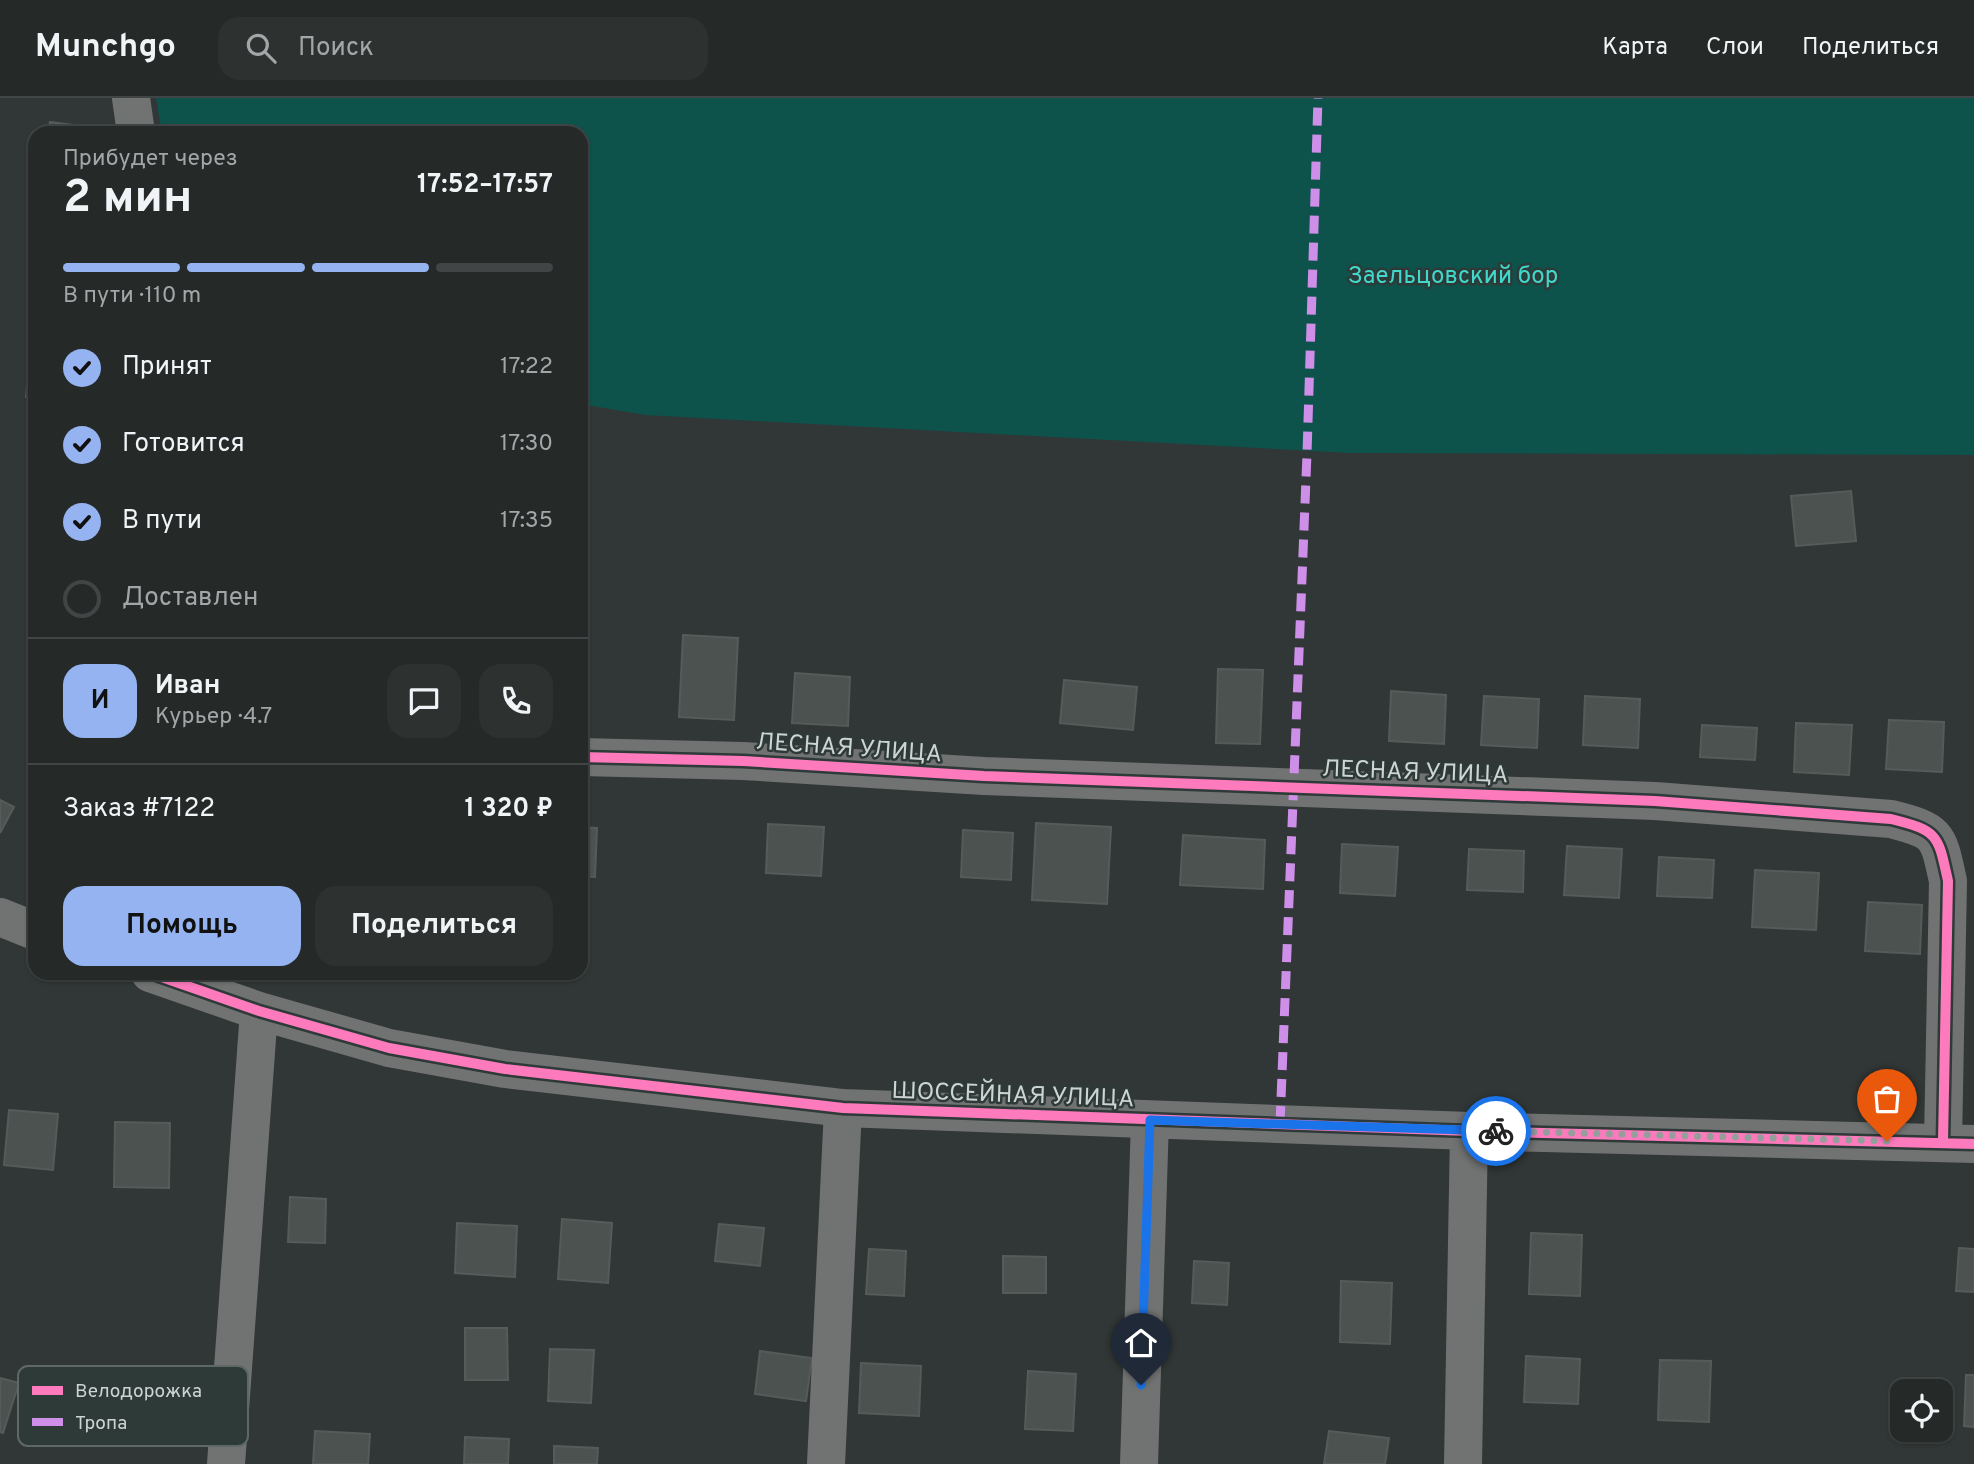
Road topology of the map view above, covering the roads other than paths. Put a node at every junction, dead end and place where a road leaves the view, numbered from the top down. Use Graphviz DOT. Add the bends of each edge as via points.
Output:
graph roads {
  1 [pos="131,98"];
  2 [pos="135,126"];
  3 [pos="588,757"];
  4 [pos="0,917"];
  5 [pos="28,928"];
  6 [pos="170,980"];
  7 [pos="259,1011"];
  8 [pos="843,1108"];
  9 [pos="1150,1120"];
  10 [pos="1469,1130"];
  11 [pos="1958,1143"];
  12 [pos="233,1366"];
  13 [pos="227,1446"];
  14 [pos="226,1464"];
  15 [pos="826,1464"];
  16 [pos="1139,1464"];
  17 [pos="1462,1464"];
  1 -- 2 [label="street"];
  3 -- 11 [label="street, ЛЕСНАЯ УЛИЦА" via="1655,801 1891,819 1922,826 1940,843 1948,881"];
  4 -- 5 [label="street"];
  6 -- 7 [label="street, ШОССЕЙНАЯ УЛИЦА"];
  7 -- 8 [label="street, ШОССЕЙНАЯ УЛИЦА" via="389,1048 505,1069"];
  7 -- 12 [label="street"];
  8 -- 9 [label="street, ШОССЕЙНАЯ УЛИЦА"];
  8 -- 15 [label="street"];
  9 -- 10 [label="street, ШОССЕЙНАЯ УЛИЦА"];
  9 -- 16 [label="street"];
  10 -- 11 [label="street, ШОССЕЙНАЯ УЛИЦА"];
  10 -- 17 [label="street"];
  13 -- 14 [label="street"];
}
